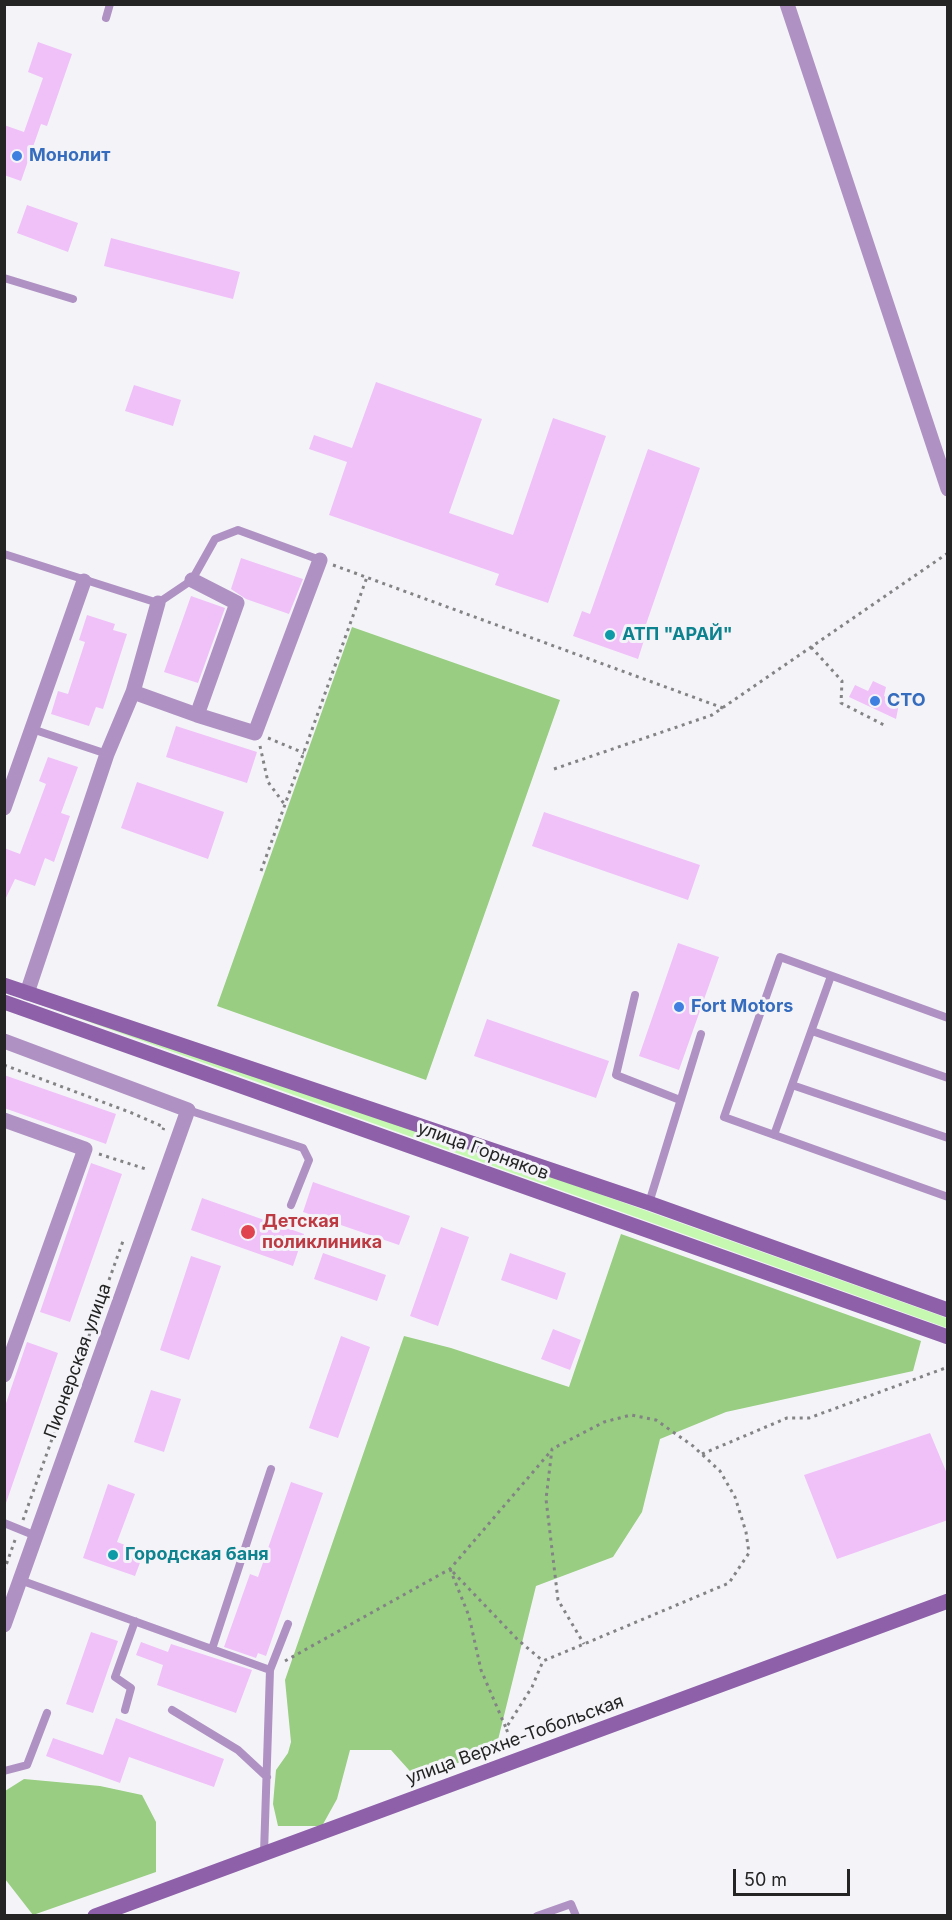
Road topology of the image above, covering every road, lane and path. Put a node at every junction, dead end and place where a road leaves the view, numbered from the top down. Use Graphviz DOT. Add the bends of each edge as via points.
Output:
graph roads {
  1 [pos="110,4"];
  2 [pos="787,4"];
  3 [pos="106,18"];
  4 [pos="4,278"];
  5 [pos="73,299"];
  6 [pos="948,489"];
  7 [pos="948,553"];
  8 [pos="4,554"];
  9 [pos="320,560"];
  10 [pos="367,577"];
  11 [pos="192,580"];
  12 [pos="84,581"];
  13 [pos="158,603"];
  14 [pos="811,647"];
  15 [pos="133,692"];
  16 [pos="723,708"];
  17 [pos="197,715"];
  18 [pos="886,726"];
  19 [pos="32,729"];
  20 [pos="255,733"];
  21 [pos="304,753"];
  22 [pos="107,754"];
  23 [pos="554,769"];
  24 [pos="285,805"];
  25 [pos="4,808"];
  26 [pos="261,871"];
  27 [pos="831,976"];
  28 [pos="4,985"];
  29 [pos="27,993"];
  30 [pos="635,995"];
  31 [pos="4,1002"];
  32 [pos="948,1018"];
  33 [pos="812,1031"];
  34 [pos="700,1034"];
  35 [pos="4,1041"];
  36 [pos="4,1065"];
  37 [pos="948,1078"];
  38 [pos="792,1085"];
  39 [pos="680,1100"];
  40 [pos="188,1110"];
  41 [pos="4,1120"];
  42 [pos="774,1135"];
  43 [pos="161,1138"];
  44 [pos="948,1138"];
  45 [pos="85,1149"];
  46 [pos="153,1159"];
  47 [pos="149,1170"];
  48 [pos="145,1181"];
  49 [pos="948,1197"];
  50 [pos="649,1203"];
  51 [pos="291,1205"];
  52 [pos="125,1237"];
  53 [pos="948,1310"];
  54 [pos="948,1337"];
  55 [pos="948,1368"];
  56 [pos="4,1375"];
  57 [pos="552,1449"];
  58 [pos="702,1454"];
  59 [pos="271,1469"];
  60 [pos="4,1523"];
  61 [pos="20,1529"];
  62 [pos="36,1536"];
  63 [pos="450,1569"];
  64 [pos="4,1571"];
  65 [pos="20,1580"];
  66 [pos="948,1600"];
  67 [pos="135,1621"];
  68 [pos="288,1624"];
  69 [pos="4,1625"];
  70 [pos="584,1644"];
  71 [pos="212,1649"];
  72 [pos="543,1660"];
  73 [pos="270,1670"];
  74 [pos="125,1710"];
  75 [pos="172,1710"];
  76 [pos="47,1713"];
  77 [pos="506,1728"];
  78 [pos="517,1760"];
  79 [pos="4,1771"];
  80 [pos="267,1777"];
  81 [pos="264,1853"];
  82 [pos="95,1916"];
  83 [pos="537,1916"];
  84 [pos="576,1916"];
  1 -- 3 [label="lane"];
  2 -- 6 [label="street"];
  4 -- 5 [label="lane"];
  7 -- 14 [label="path"];
  8 -- 12 [label="lane"];
  9 -- 10 [label="path"];
  9 -- 11 [label="lane" via="238,530 215,539"];
  9 -- 20 [label="street"];
  10 -- 16 [label="path"];
  10 -- 21 [label="path"];
  11 -- 13 [label="lane"];
  11 -- 17 [label="street" via="237,603"];
  12 -- 13 [label="lane"];
  12 -- 19 [label="street"];
  13 -- 15 [label="street"];
  14 -- 16 [label="path"];
  14 -- 18 [label="path" via="842,681 842,704"];
  15 -- 17 [label="street"];
  15 -- 22 [label="street"];
  16 -- 23 [label="path"];
  17 -- 20 [label="street"];
  19 -- 22 [label="lane"];
  19 -- 25 [label="street"];
  20 -- 21 [label="path"];
  20 -- 24 [label="path" via="268,782"];
  21 -- 24 [label="path"];
  22 -- 29 [label="street"];
  24 -- 26 [label="path"];
  27 -- 32 [label="lane"];
  27 -- 33 [label="lane"];
  27 -- 42 [label="lane" via="780,957 724,1117"];
  28 -- 29 [label="street, улица Горняков"];
  29 -- 50 [label="street, улица Горняков"];
  30 -- 39 [label="lane" via="616,1075"];
  31 -- 54 [label="street, улица Горняков"];
  33 -- 37 [label="lane"];
  33 -- 38 [label="lane"];
  34 -- 39 [label="lane"];
  35 -- 40 [label="street"];
  36 -- 43 [label="path" via="164,1127"];
  38 -- 42 [label="lane"];
  38 -- 44 [label="lane"];
  39 -- 50 [label="lane"];
  40 -- 51 [label="lane" via="303,1148 309,1160"];
  40 -- 62 [label="street, Пионерская улица"];
  41 -- 45 [label="street"];
  42 -- 49 [label="lane"];
  45 -- 47 [label="path"];
  45 -- 56 [label="street"];
  46 -- 47 [label="path"];
  47 -- 48 [label="path"];
  50 -- 53 [label="street, улица Горняков"];
  52 -- 61 [label="path"];
  55 -- 58 [label="path" via="809,1418 787,1418"];
  57 -- 58 [label="path" via="604,1422 630,1415 656,1419"];
  57 -- 63 [label="path"];
  57 -- 70 [label="path" via="546,1499 558,1600"];
  58 -- 70 [label="path" via="720,1471 735,1497 746,1532 748,1554 742,1566 729,1582"];
  59 -- 71 [label="lane"];
  60 -- 61 [label="lane"];
  61 -- 62 [label="lane"];
  61 -- 64 [label="path"];
  62 -- 65 [label="street, Пионерская улица"];
  63 -- 72 [label="path" via="518,1640"];
  63 -- 73 [label="path"];
  63 -- 77 [label="path" via="469,1616 481,1670"];
  65 -- 67 [label="lane"];
  65 -- 69 [label="street, Пионерская улица"];
  66 -- 78 [label="street, улица Верхне-Тобольская"];
  67 -- 71 [label="lane"];
  67 -- 74 [label="lane" via="116,1677 131,1688"];
  68 -- 73 [label="lane"];
  70 -- 72 [label="path"];
  71 -- 73 [label="lane"];
  72 -- 77 [label="path" via="532,1687"];
  73 -- 80 [label="lane"];
  75 -- 80 [label="lane" via="238,1750"];
  76 -- 79 [label="lane" via="27,1766"];
  77 -- 78 [label="path"];
  78 -- 81 [label="street, улица Верхне-Тобольская"];
  80 -- 81 [label="lane"];
  81 -- 82 [label="street, улица Верхне-Тобольская"];
  83 -- 84 [label="lane" via="571,1904"];
}
